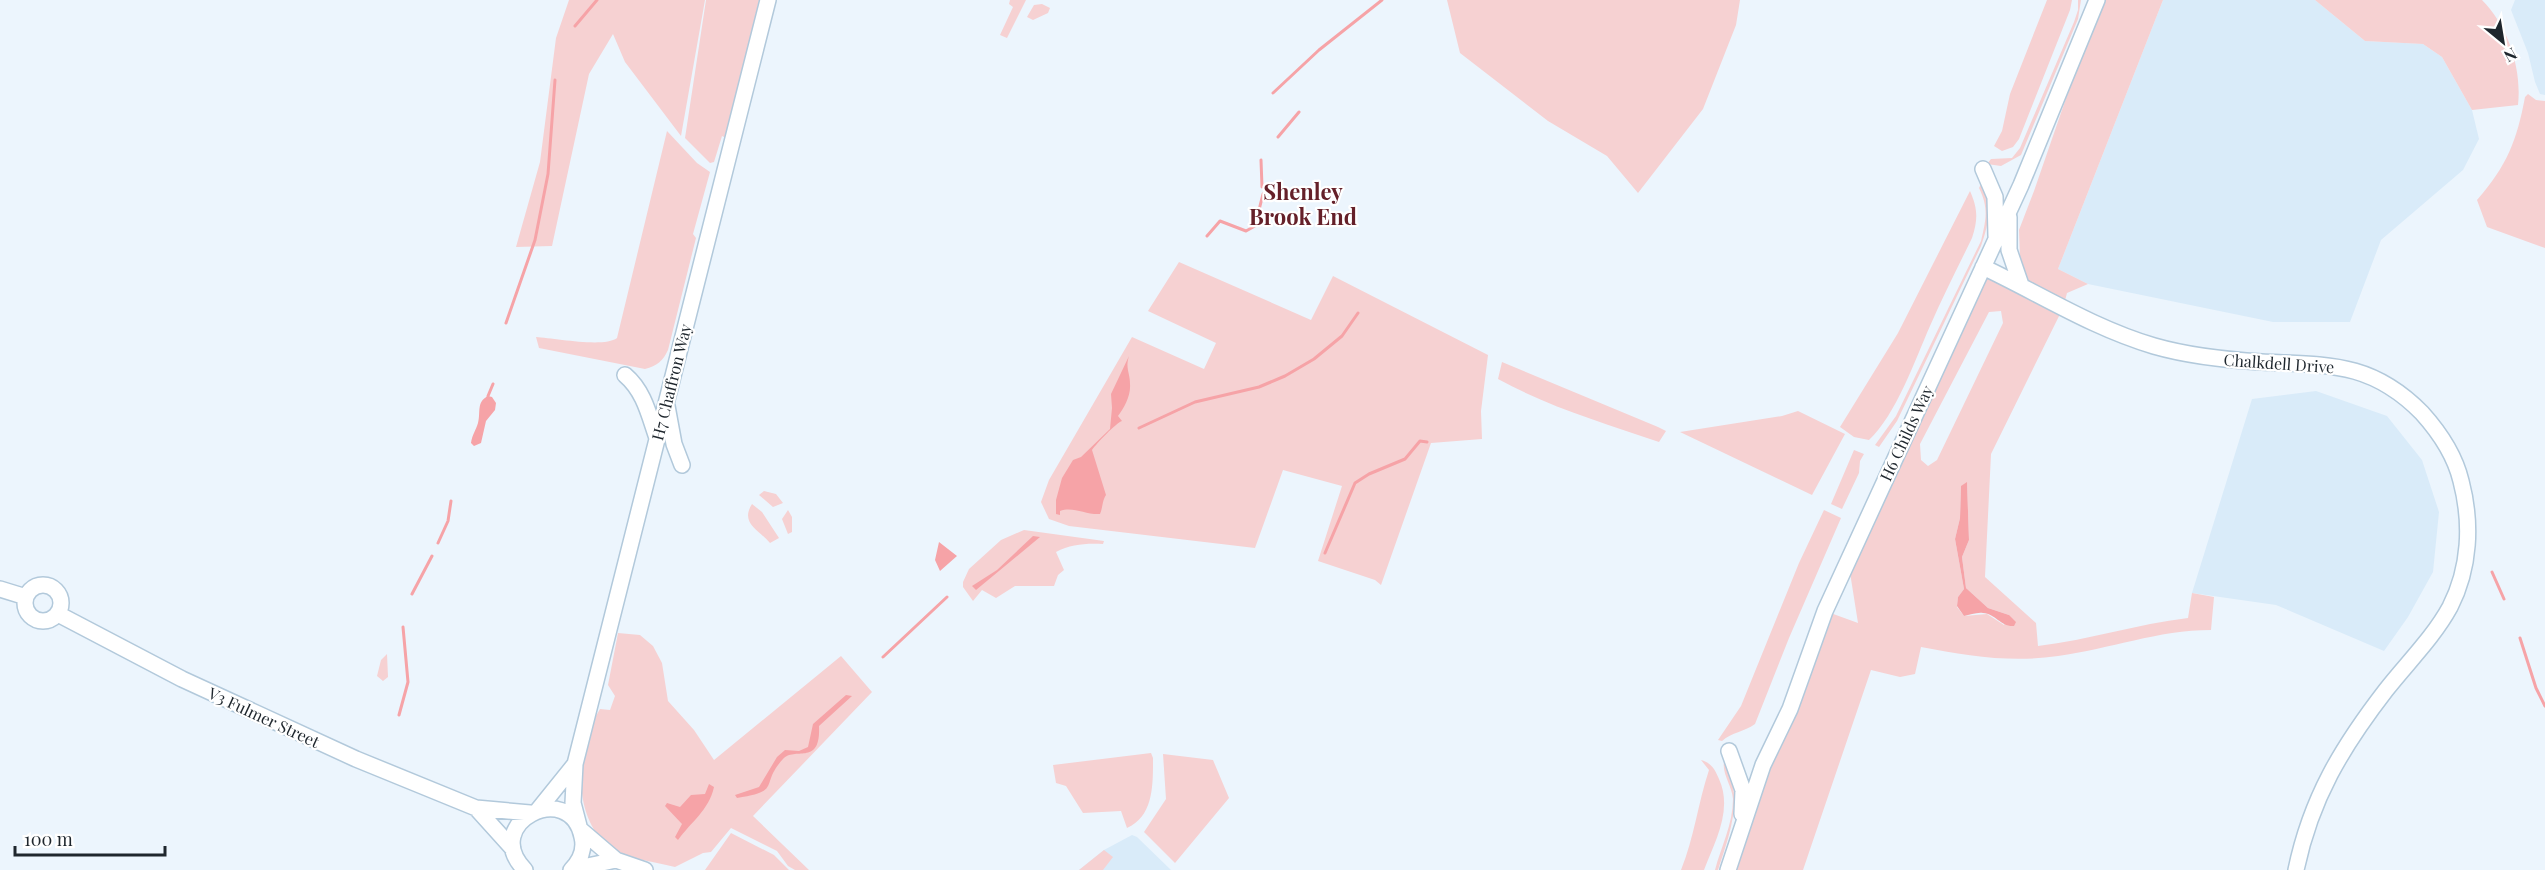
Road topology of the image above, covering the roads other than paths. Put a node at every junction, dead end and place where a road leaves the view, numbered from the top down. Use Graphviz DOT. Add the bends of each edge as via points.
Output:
graph roads {
  1 [pos="768,0"];
  2 [pos="2097,0"];
  3 [pos="1983,169"];
  4 [pos="2009,212"];
  5 [pos="1996,239"];
  6 [pos="1983,267"];
  7 [pos="2021,285"];
  8 [pos="625,375"];
  9 [pos="666,400"];
  10 [pos="657,438"];
  11 [pos="682,465"];
  12 [pos="0,589"];
  13 [pos="26,597"];
  14 [pos="58,614"];
  15 [pos="1730,751"];
  16 [pos="575,764"];
  17 [pos="476,808"];
  18 [pos="534,811"];
  19 [pos="580,828"];
  20 [pos="1741,829"];
  21 [pos="513,849"];
  22 [pos="616,860"];
  23 [pos="522,868"];
  24 [pos="572,869"];
  25 [pos="643,869"];
  26 [pos="1728,870"];
  27 [pos="2296,870"];
  1 -- 9 [label="street, H7 Chaffron Way"];
  2 -- 4 [label="street, H6 Childs Way"];
  3 -- 5 [label="street" via="1995,197"];
  4 -- 5 [label="street, H6 Childs Way"];
  4 -- 7 [label="street" via="2009,250"];
  5 -- 6 [label="street, H6 Childs Way"];
  6 -- 7 [label="street, Chalkdell Drive"];
  6 -- 20 [label="street, H6 Childs Way" via="1825,611"];
  7 -- 27 [label="street, Chalkdell Drive" via="2096,324 2154,345 2206,357 2321,363 2363,372 2409,400 2448,448 2467,503 2466,560 2460,580 2449,607 2424,644 2336,760 2311,814"];
  8 -- 10 [label="street" via="642,395"];
  9 -- 10 [label="street, H7 Chaffron Way"];
  9 -- 11 [label="street"];
  10 -- 16 [label="street, H7 Chaffron Way"];
  12 -- 13 [label="street"];
  13 -- 14 [label="street" via="26,609 37,620 49,620"];
  13 -- 14 [label="street" via="37,586 52,588 61,600"];
  14 -- 17 [label="street, V3 Fulmer Street" via="182,679 356,759"];
  15 -- 20 [label="street" via="1743,790"];
  16 -- 18 [label="street, H7 Chaffron Way"];
  16 -- 19 [label="street, H7 Chaffron Way" via="573,802"];
  17 -- 18 [label="street, V3 Fulmer Street"];
  17 -- 21 [label="street, V3 Fulmer Street"];
  18 -- 19 [label="street, V3 Fulmer Street" via="557,809 573,818"];
  18 -- 21 [label="street, H7 Chaffron Way" via="516,828"];
  19 -- 22 [label="street"];
  19 -- 24 [label="street, H7 Chaffron Way" via="583,850"];
  20 -- 26 [label="street, H6 Childs Way"];
  21 -- 23 [label="street"];
  22 -- 24 [label="street"];
  22 -- 25 [label="street"];
}
